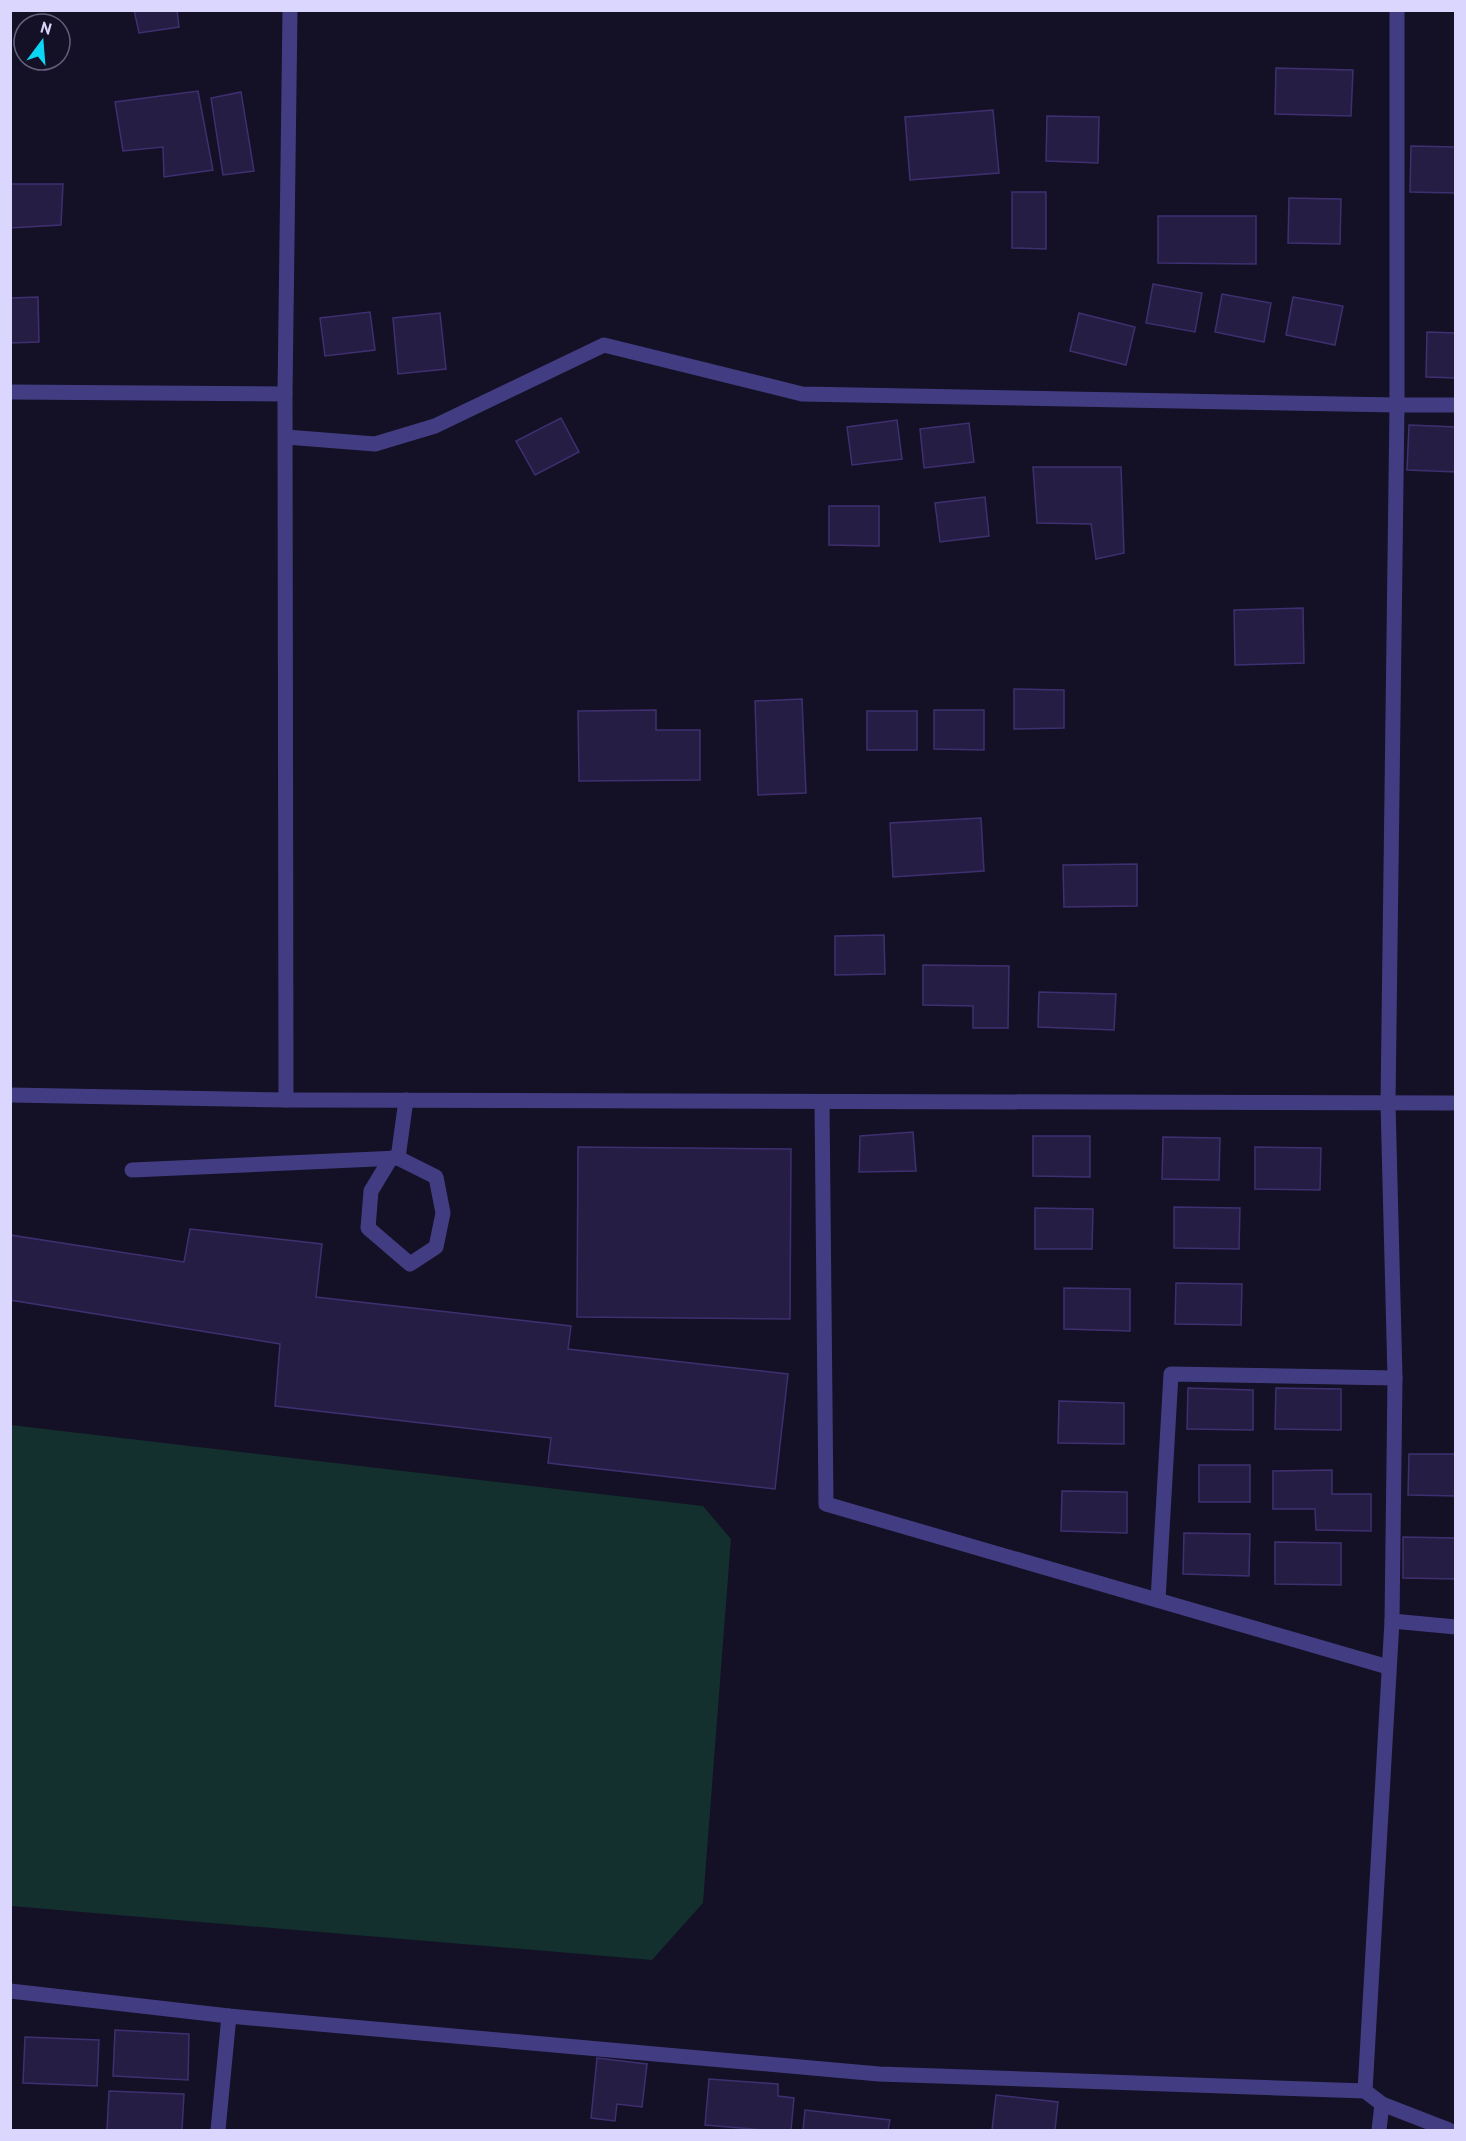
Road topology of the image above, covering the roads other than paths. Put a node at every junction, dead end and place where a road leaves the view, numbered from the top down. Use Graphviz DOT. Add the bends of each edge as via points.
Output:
graph roads {
  1 [pos="290,10"];
  2 [pos="1397,10"];
  3 [pos="10,392"];
  4 [pos="285,394"];
  5 [pos="1397,405"];
  6 [pos="1455,405"];
  7 [pos="286,437"];
  8 [pos="10,1095"];
  9 [pos="286,1100"];
  10 [pos="406,1100"];
  11 [pos="822,1102"];
  12 [pos="1388,1102"];
  13 [pos="1455,1103"];
  14 [pos="394,1158"];
  15 [pos="132,1170"];
  16 [pos="1395,1378"];
  17 [pos="1158,1600"];
  18 [pos="1392,1621"];
  19 [pos="1455,1627"];
  20 [pos="1388,1667"];
  21 [pos="10,1991"];
  22 [pos="229,2016"];
  23 [pos="1365,2091"];
  24 [pos="1382,2104"];
  25 [pos="218,2130"];
  26 [pos="1379,2130"];
  27 [pos="1449,2130"];
  1 -- 4 [label="street"];
  2 -- 5 [label="street"];
  3 -- 4 [label="street"];
  4 -- 7 [label="street"];
  5 -- 6 [label="street"];
  5 -- 7 [label="street" via="801,394 604,345 435,426 375,444"];
  5 -- 12 [label="street"];
  7 -- 9 [label="street"];
  8 -- 9 [label="street"];
  9 -- 10 [label="street"];
  10 -- 11 [label="street"];
  10 -- 14 [label="street"];
  11 -- 12 [label="street"];
  11 -- 17 [label="street" via="826,1504"];
  12 -- 13 [label="street"];
  12 -- 16 [label="street"];
  14 -- 14 [label="street" via="436,1177 444,1213 436,1246 410,1264 369,1228 371,1191"];
  14 -- 15 [label="street"];
  16 -- 17 [label="street" via="1171,1374"];
  16 -- 18 [label="street"];
  17 -- 20 [label="street"];
  18 -- 19 [label="street"];
  18 -- 20 [label="street"];
  20 -- 23 [label="street"];
  21 -- 22 [label="street"];
  22 -- 23 [label="street" via="879,2074"];
  22 -- 25 [label="street"];
  23 -- 24 [label="street"];
  24 -- 26 [label="street"];
  24 -- 27 [label="street"];
}
